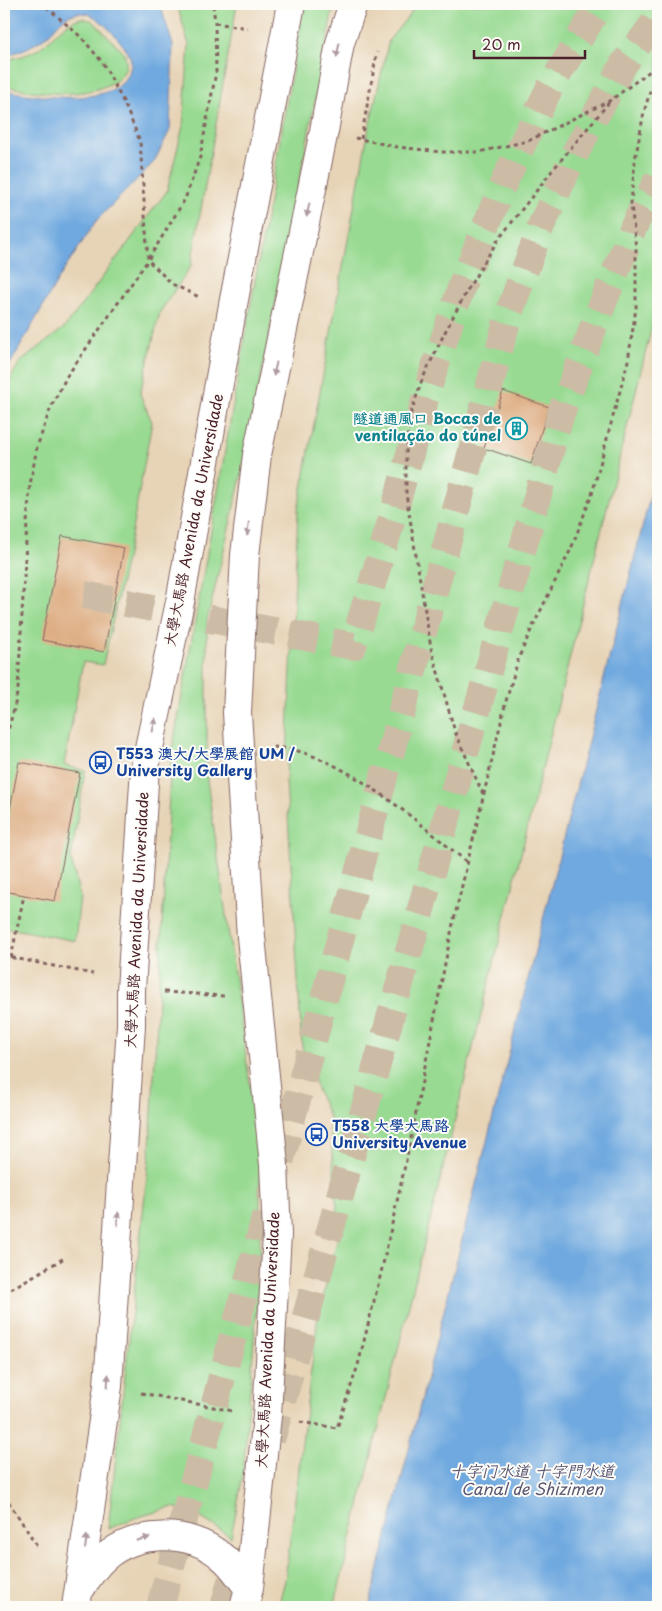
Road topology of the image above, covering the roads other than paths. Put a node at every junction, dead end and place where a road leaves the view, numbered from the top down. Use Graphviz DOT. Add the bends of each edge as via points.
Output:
graph roads {
  1 [pos="291,4"];
  2 [pos="353,4"];
  3 [pos="78,1598"];
  4 [pos="246,1598"];
  3 -- 1 [label="main road, 大學大馬路 Avenida da Universidade, one-way" via="108,1386 145,767 180,602"];
  2 -- 4 [label="main road, 大學大馬路 Avenida da Universidade, one-way" via="340,43 257,455 245,555 237,713 254,972 274,1165 277,1234 267,1416"];
  3 -- 4 [label="main road, one-way" via="92,1570 105,1557 143,1538 165,1536 185,1538 222,1556"];
}
